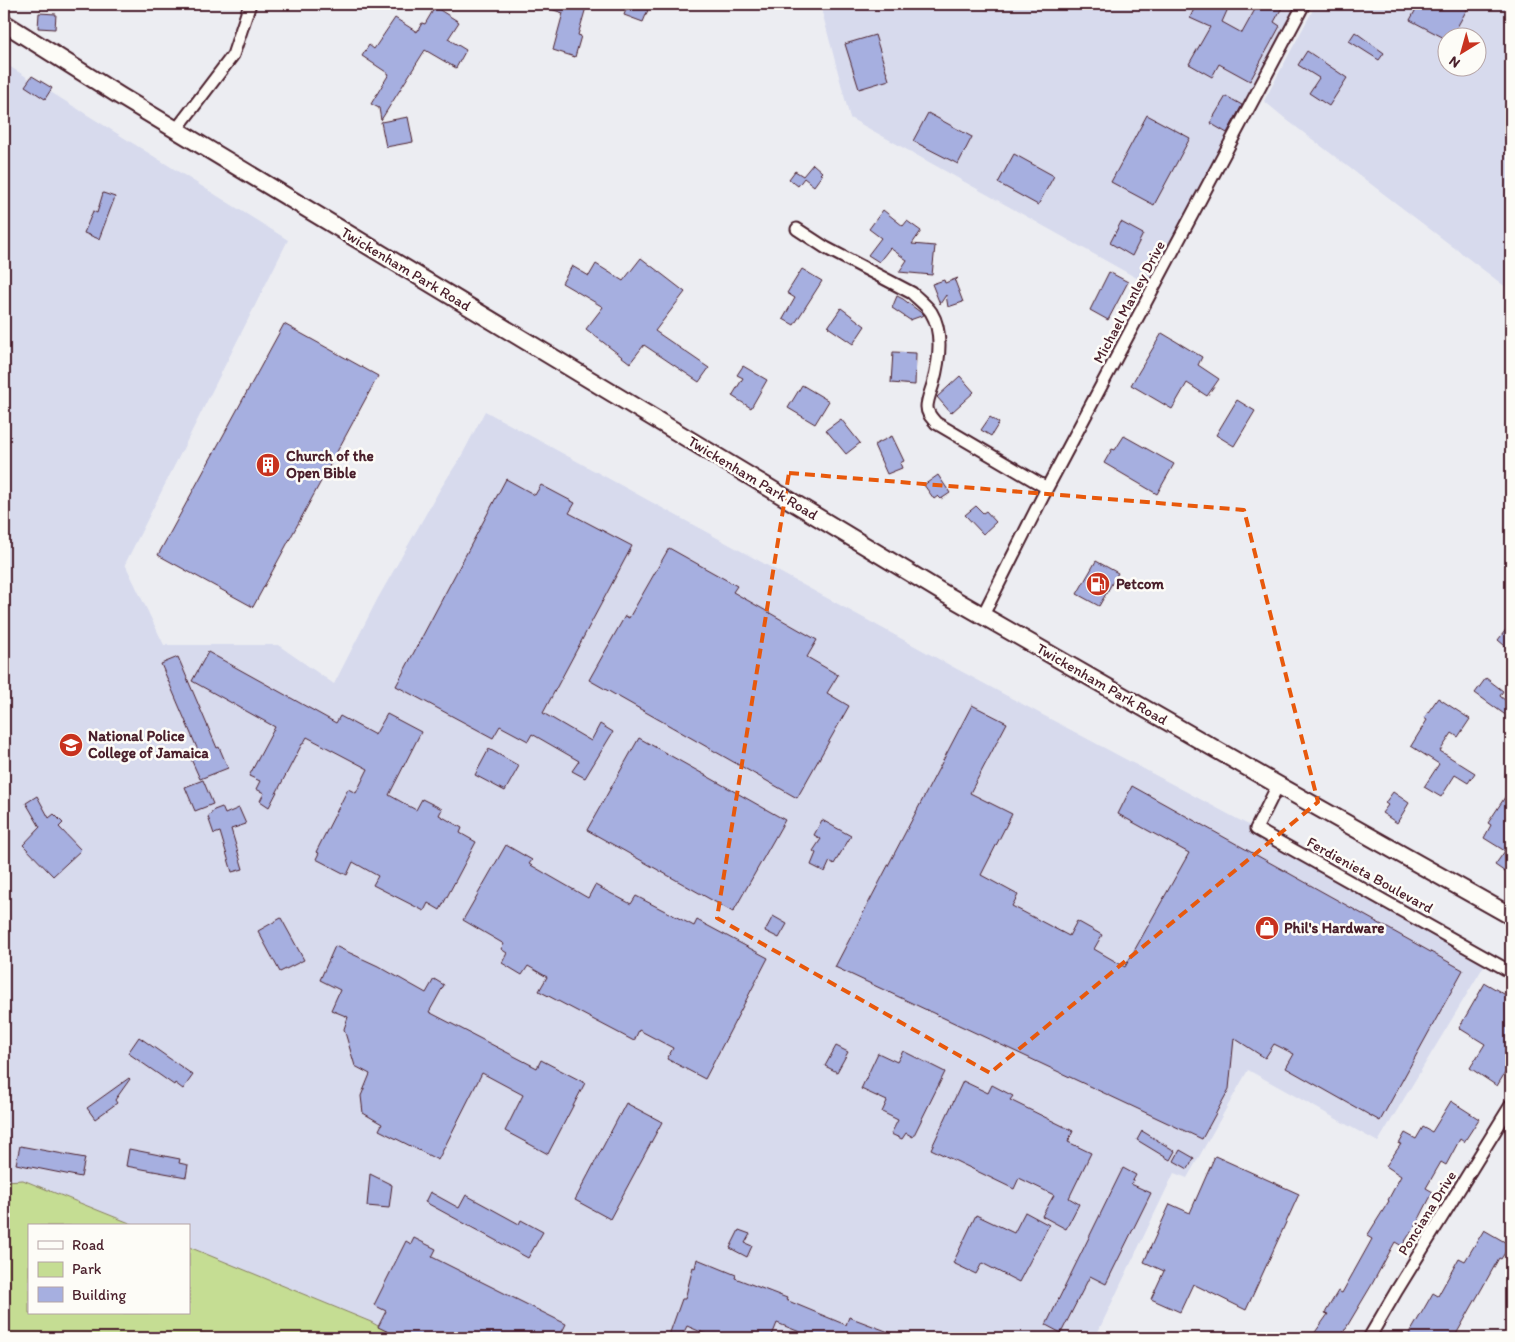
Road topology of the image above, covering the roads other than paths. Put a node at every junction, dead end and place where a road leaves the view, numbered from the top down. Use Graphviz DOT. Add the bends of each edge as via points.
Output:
graph roads {
  1 [pos="250,4"];
  2 [pos="1304,4"];
  3 [pos="4,24"];
  4 [pos="176,130"];
  5 [pos="797,229"];
  6 [pos="1047,488"];
  7 [pos="983,615"];
  8 [pos="1278,785"];
  9 [pos="1511,916"];
  10 [pos="1511,972"];
  11 [pos="1511,1105"];
  12 [pos="1369,1338"];
  1 -- 4 [label="street" via="233,55"];
  2 -- 6 [label="street, Michael Manley Drive"];
  3 -- 4 [label="main road, Twickenham Park Road"];
  4 -- 7 [label="main road, Twickenham Park Road"];
  5 -- 6 [label="street" via="912,293 923,303 931,312 940,346 927,406 929,415 936,423"];
  6 -- 7 [label="street, Michael Manley Drive"];
  7 -- 8 [label="main road, Twickenham Park Road"];
  8 -- 9 [label="main road, Twickenham Park Road"];
  8 -- 10 [label="street, Ferdienieta Boulevard" via="1256,828"];
  11 -- 12 [label="street, Ponciana Drive"];
}
